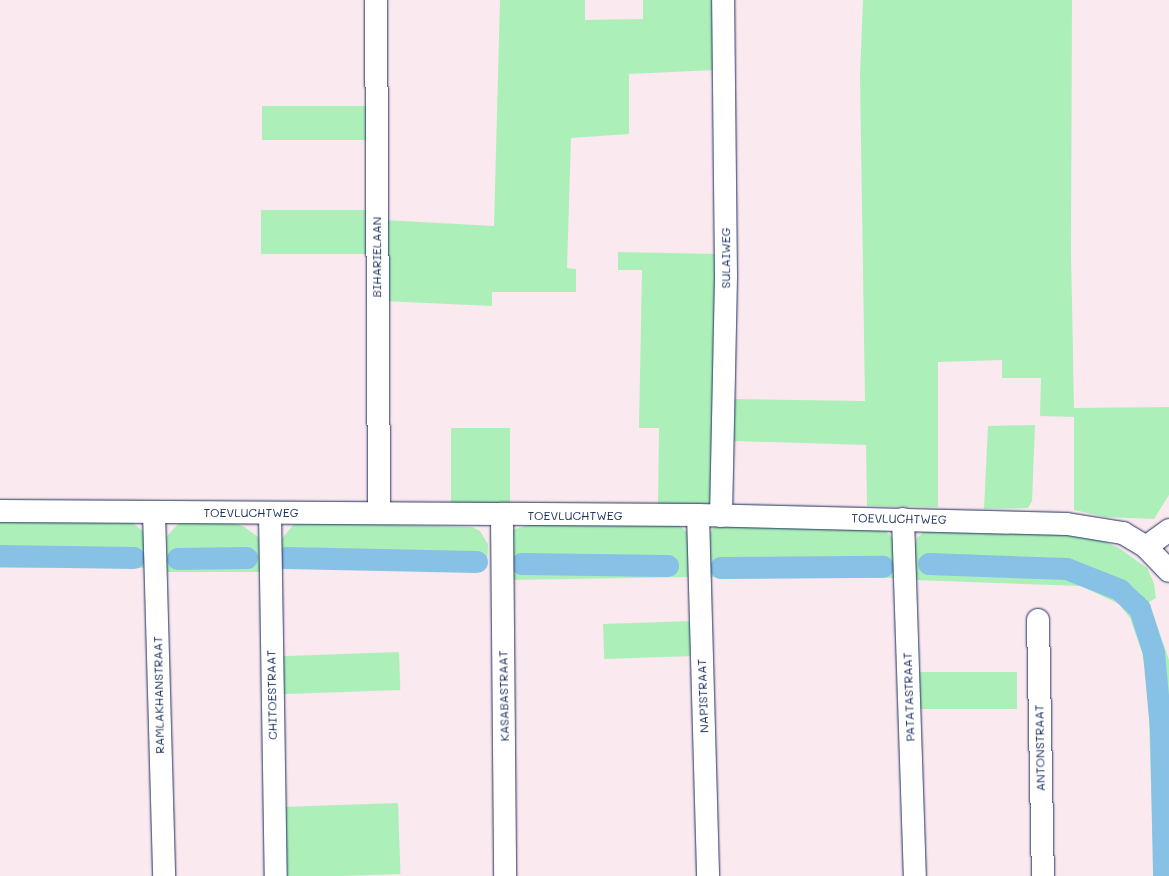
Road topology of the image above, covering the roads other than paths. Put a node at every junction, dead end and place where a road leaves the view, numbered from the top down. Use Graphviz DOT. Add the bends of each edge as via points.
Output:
graph roads {
  1 [pos="376,0"];
  2 [pos="723,0"];
  3 [pos="0,511"];
  4 [pos="154,513"];
  5 [pos="270,513"];
  6 [pos="379,513"];
  7 [pos="698,515"];
  8 [pos="502,516"];
  9 [pos="721,516"];
  10 [pos="903,518"];
  11 [pos="1169,530"];
  12 [pos="1146,548"];
  13 [pos="1169,571"];
  14 [pos="1038,620"];
  15 [pos="164,876"];
  16 [pos="276,876"];
  17 [pos="506,876"];
  18 [pos="708,876"];
  19 [pos="915,876"];
  20 [pos="1043,876"];
  1 -- 6 [label="street, BIHARIELAAN"];
  2 -- 9 [label="street, SULAIWEG" via="726,276"];
  3 -- 4 [label="street, TOEVLUCHTWEG"];
  4 -- 5 [label="street, TOEVLUCHTWEG"];
  4 -- 15 [label="street, RAMLAKHANSTRAAT"];
  5 -- 6 [label="street, TOEVLUCHTWEG"];
  5 -- 16 [label="street, CHITOESTRAAT"];
  6 -- 8 [label="street, TOEVLUCHTWEG"];
  7 -- 8 [label="street, TOEVLUCHTWEG"];
  7 -- 9 [label="street, TOEVLUCHTWEG"];
  7 -- 18 [label="street, NAPISTRAAT"];
  8 -- 17 [label="street, KASABASTRAAT"];
  9 -- 10 [label="street, TOEVLUCHTWEG"];
  10 -- 12 [label="street, TOEVLUCHTWEG" via="1067,524 1122,533"];
  10 -- 19 [label="street, PATATASTRAAT"];
  11 -- 12 [label="street"];
  12 -- 13 [label="street, TOEVLUCHTWEG"];
  14 -- 20 [label="street, ANTONSTRAAT"];
}
